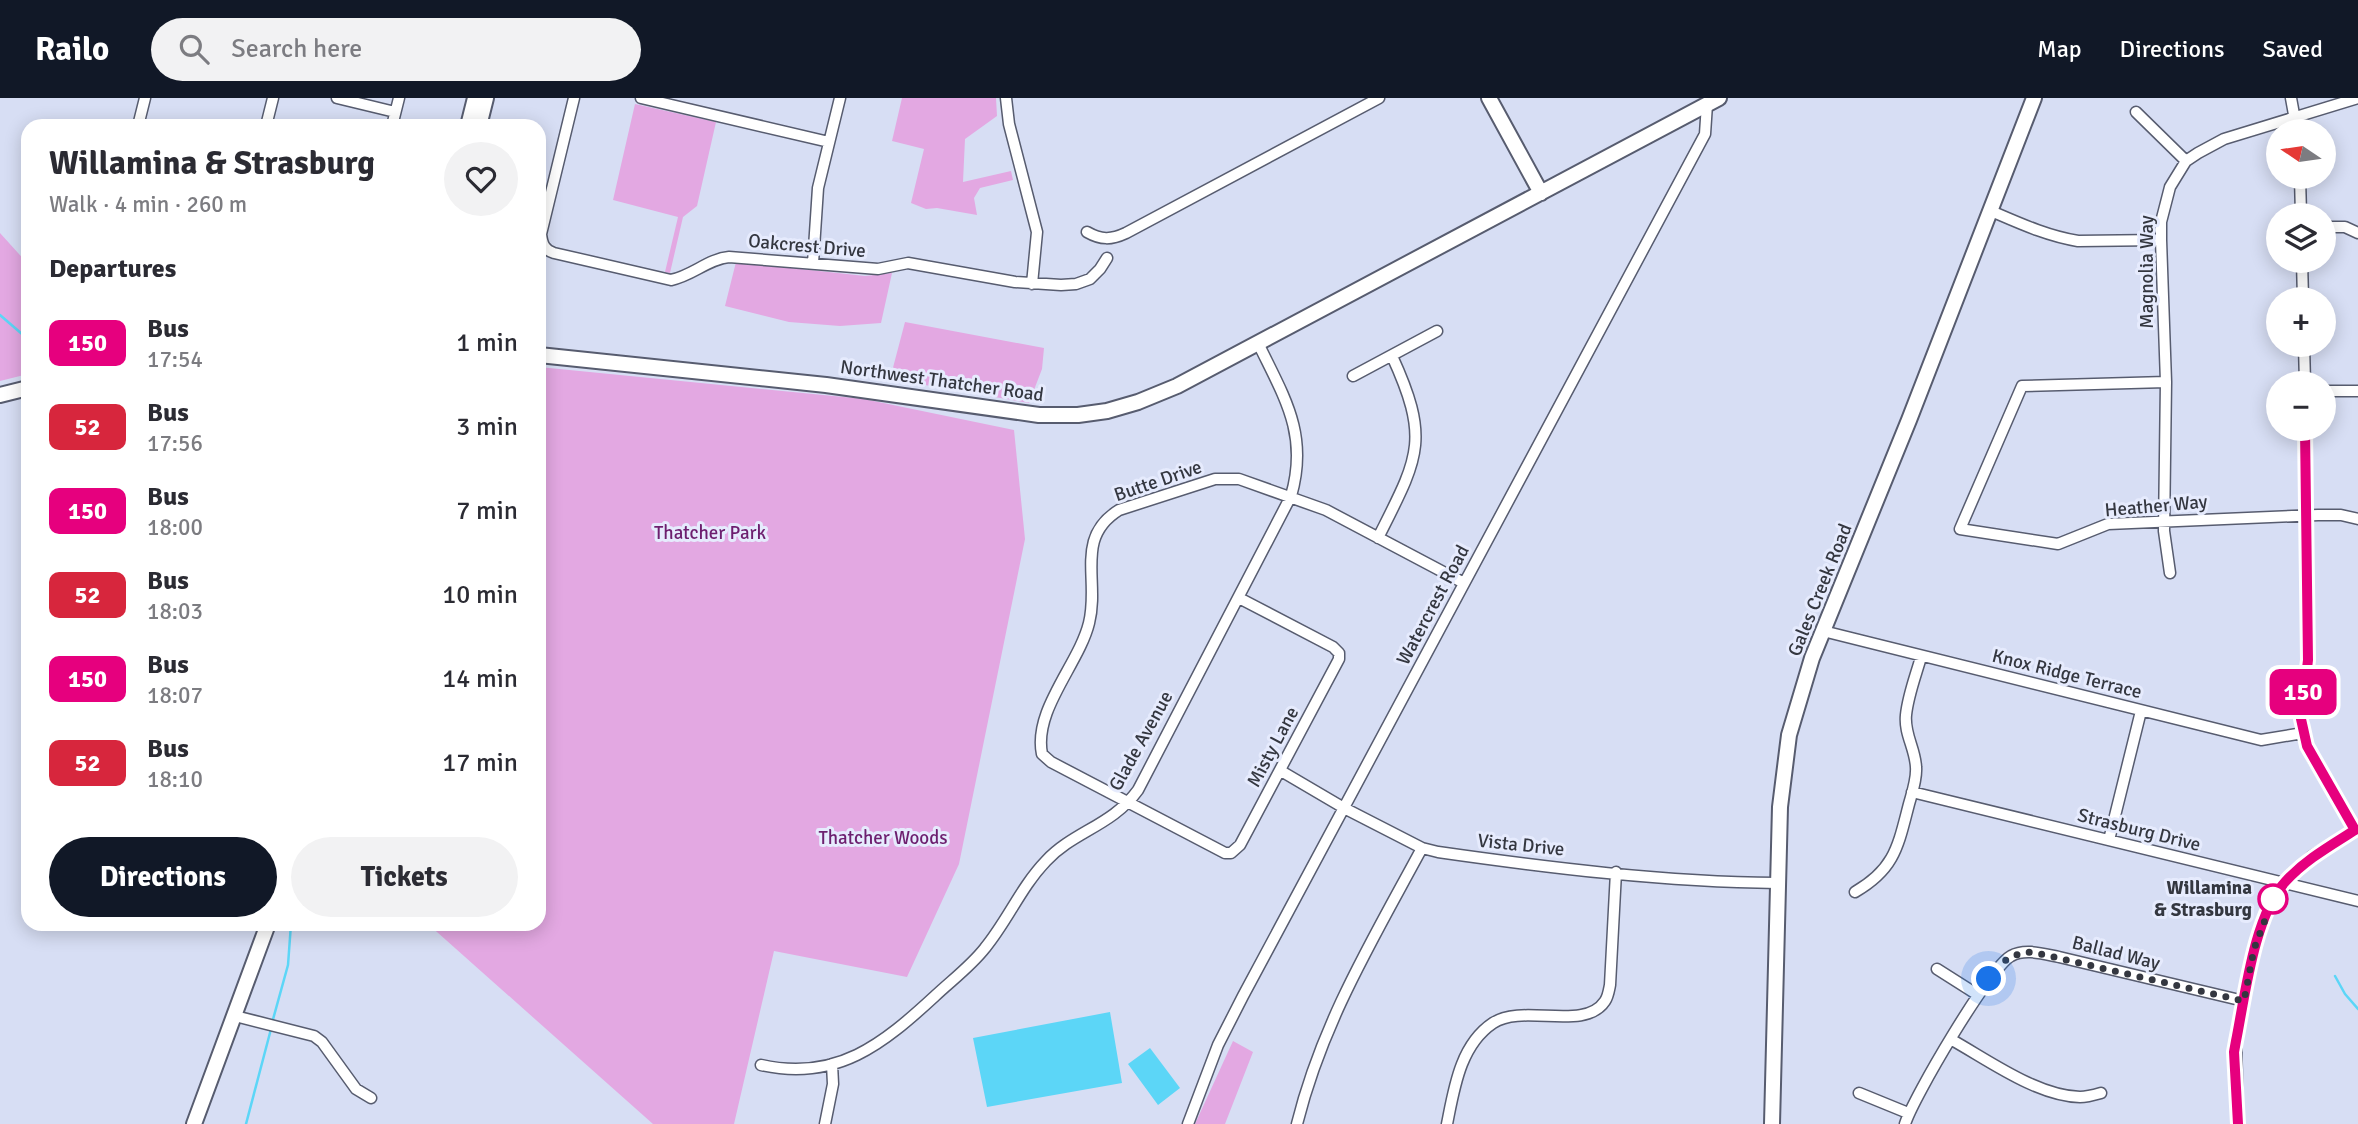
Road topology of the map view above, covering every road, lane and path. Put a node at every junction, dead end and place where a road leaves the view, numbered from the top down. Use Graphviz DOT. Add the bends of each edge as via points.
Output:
graph roads {
  1 [pos="145,98"];
  2 [pos="273,98"];
  3 [pos="337,98"];
  4 [pos="399,98"];
  5 [pos="475,98"];
  6 [pos="486,98"];
  7 [pos="574,98"];
  8 [pos="641,98"];
  9 [pos="840,98"];
  10 [pos="1006,98"];
  11 [pos="1379,98"];
  12 [pos="1489,98"];
  13 [pos="2034,98"];
  14 [pos="2291,98"];
  15 [pos="2358,98"];
  16 [pos="1713,101"];
  17 [pos="684,103"];
  18 [pos="395,112"];
  19 [pos="2136,112"];
  20 [pos="140,119"];
  21 [pos="268,119"];
  22 [pos="394,119"];
  23 [pos="470,119"];
  24 [pos="481,119"];
  25 [pos="2295,119"];
  26 [pos="2266,127"];
  27 [pos="829,142"];
  28 [pos="2186,162"];
  29 [pos="1541,193"];
  30 [pos="1991,211"];
  31 [pos="546,212"];
  32 [pos="2336,228"];
  33 [pos="1087,232"];
  34 [pos="2358,233"];
  35 [pos="2161,240"];
  36 [pos="546,246"];
  37 [pos="1107,258"];
  38 [pos="813,263"];
  39 [pos="1032,284"];
  40 [pos="1437,331"];
  41 [pos="1258,343"];
  42 [pos="546,356"];
  43 [pos="1392,356"];
  44 [pos="1353,376"];
  45 [pos="2166,382"];
  46 [pos="2336,391"];
  47 [pos="2358,391"];
  48 [pos="2305,441"];
  49 [pos="1291,496"];
  50 [pos="2305,516"];
  51 [pos="2358,519"];
  52 [pos="2165,521"];
  53 [pos="1378,538"];
  54 [pos="2170,573"];
  55 [pos="1464,583"];
  56 [pos="1239,598"];
  57 [pos="1823,631"];
  58 [pos="1921,657"];
  59 [pos="2141,711"];
  60 [pos="2303,733"];
  61 [pos="1281,771"];
  62 [pos="1912,792"];
  63 [pos="1128,803"];
  64 [pos="1344,808"];
  65 [pos="2356,829"];
  66 [pos="2109,840"];
  67 [pos="1422,848"];
  68 [pos="1616,872"];
  69 [pos="1777,883"];
  70 [pos="2284,883"];
  71 [pos="1855,892"];
  72 [pos="2358,901"];
  73 [pos="265,931"];
  74 [pos="1937,969"];
  75 [pos="1978,995"];
  76 [pos="2244,1001"];
  77 [pos="235,1016"];
  78 [pos="1952,1040"];
  79 [pos="832,1064"];
  80 [pos="761,1065"];
  81 [pos="1859,1093"];
  82 [pos="2101,1093"];
  83 [pos="371,1098"];
  84 [pos="1909,1112"];
  85 [pos="194,1124"];
  86 [pos="825,1124"];
  87 [pos="1188,1124"];
  88 [pos="1297,1124"];
  89 [pos="1447,1124"];
  90 [pos="1772,1124"];
  91 [pos="1905,1124"];
  92 [pos="2238,1124"];
  1 -- 20 [label="street"];
  2 -- 21 [label="street"];
  3 -- 18 [label="street"];
  4 -- 18 [label="street"];
  5 -- 23 [label="street"];
  6 -- 24 [label="street"];
  7 -- 31 [label="street, Oakcrest Drive"];
  8 -- 17 [label="street"];
  9 -- 27 [label="street"];
  10 -- 39 [label="street" via="1038,237"];
  11 -- 33 [label="street" via="1115,238 1101,239"];
  12 -- 29 [label="street"];
  13 -- 30 [label="street, Gales Creek Road"];
  14 -- 25 [label="street"];
  15 -- 25 [label="street, Magnolia Way"];
  16 -- 29 [label="street, Northwest Thatcher Road"];
  16 -- 55 [label="street, Watercrest Road" via="1705,134"];
  17 -- 27 [label="street"];
  18 -- 22 [label="street"];
  19 -- 28 [label="street"];
  26 -- 28 [label="street, Magnolia Way" via="2224,139"];
  27 -- 38 [label="street" via="818,188"];
  28 -- 35 [label="street, Magnolia Way" via="2170,187"];
  29 -- 41 [label="street, Northwest Thatcher Road"];
  30 -- 35 [label="street" via="2065,239"];
  30 -- 57 [label="street, Gales Creek Road"];
  32 -- 34 [label="street"];
  35 -- 45 [label="street, Magnolia Way"];
  36 -- 38 [label="street, Oakcrest Drive" via="554,253 671,279 725,257"];
  37 -- 39 [label="street, Oakcrest Drive" via="1090,279 1076,284"];
  38 -- 39 [label="street, Oakcrest Drive" via="878,269 908,262"];
  40 -- 43 [label="street"];
  41 -- 42 [label="street, Northwest Thatcher Road" via="1138,402 1058,416 827,385"];
  41 -- 49 [label="street, Glade Avenue" via="1292,412 1298,449"];
  43 -- 44 [label="street"];
  43 -- 53 [label="street" via="1408,391 1416,432 1409,477"];
  45 -- 52 [label="street, Magnolia Way"];
  45 -- 52 [label="street, Heather Way" via="2022,386 1960,529 2058,544 2108,524"];
  46 -- 47 [label="street"];
  48 -- 50 [label="street"];
  49 -- 53 [label="street, Butte Drive"];
  49 -- 56 [label="street, Glade Avenue"];
  49 -- 63 [label="street, Butte Drive" via="1239,479 1214,479 1119,510 1099,527 1091,550 1089,625 1053,698 1041,746 1051,762"];
  50 -- 51 [label="street, Heather Way"];
  50 -- 52 [label="street, Heather Way"];
  50 -- 60 [label="street" via="2308,660"];
  52 -- 54 [label="street, Magnolia Way"];
  53 -- 55 [label="street, Butte Drive"];
  55 -- 64 [label="street, Watercrest Road"];
  56 -- 61 [label="street, Misty Lane" via="1339,653"];
  56 -- 63 [label="street, Glade Avenue"];
  57 -- 58 [label="street, Knox Ridge Terrace"];
  57 -- 69 [label="street, Gales Creek Road" via="1789,735"];
  58 -- 59 [label="street, Knox Ridge Terrace"];
  58 -- 62 [label="street" via="1906,713 1916,770"];
  59 -- 60 [label="street, Knox Ridge Terrace" via="2261,740"];
  59 -- 66 [label="street"];
  60 -- 65 [label="street" via="2312,757"];
  61 -- 63 [label="street, Misty Lane" via="1240,845 1231,853 1218,851"];
  61 -- 64 [label="street, Vista Drive"];
  62 -- 66 [label="street, Strasburg Drive"];
  62 -- 71 [label="street" via="1894,858 1873,882"];
  63 -- 79 [label="street, Glade Avenue" via="1048,859 986,947 896,1032"];
  64 -- 67 [label="street, Vista Drive"];
  64 -- 87 [label="street, Watercrest Road" via="1218,1045"];
  65 -- 70 [label="street" via="2312,856"];
  66 -- 70 [label="street, Strasburg Drive"];
  67 -- 68 [label="street, Vista Drive"];
  67 -- 88 [label="street" via="1330,1022"];
  68 -- 69 [label="street, Vista Drive"];
  68 -- 89 [label="street" via="1610,985 1605,1000 1582,1016 1522,1015 1492,1024 1466,1055"];
  69 -- 90 [label="street, Gales Creek Road"];
  70 -- 72 [label="street, Strasburg Drive"];
  70 -- 76 [label="street" via="2254,949"];
  73 -- 77 [label="street"];
  74 -- 75 [label="street"];
  75 -- 76 [label="street, Ballad Way" via="2000,963 2013,954 2032,952"];
  75 -- 78 [label="street, Ballad Way"];
  76 -- 92 [label="street" via="2234,1052"];
  77 -- 83 [label="street" via="314,1036 356,1090"];
  77 -- 85 [label="street"];
  78 -- 82 [label="street" via="2056,1093 2081,1097"];
  78 -- 84 [label="street, Ballad Way"];
  79 -- 80 [label="street, Glade Avenue" via="792,1070"];
  79 -- 86 [label="street"];
  81 -- 84 [label="street"];
  84 -- 91 [label="street, Ballad Way"];
}
